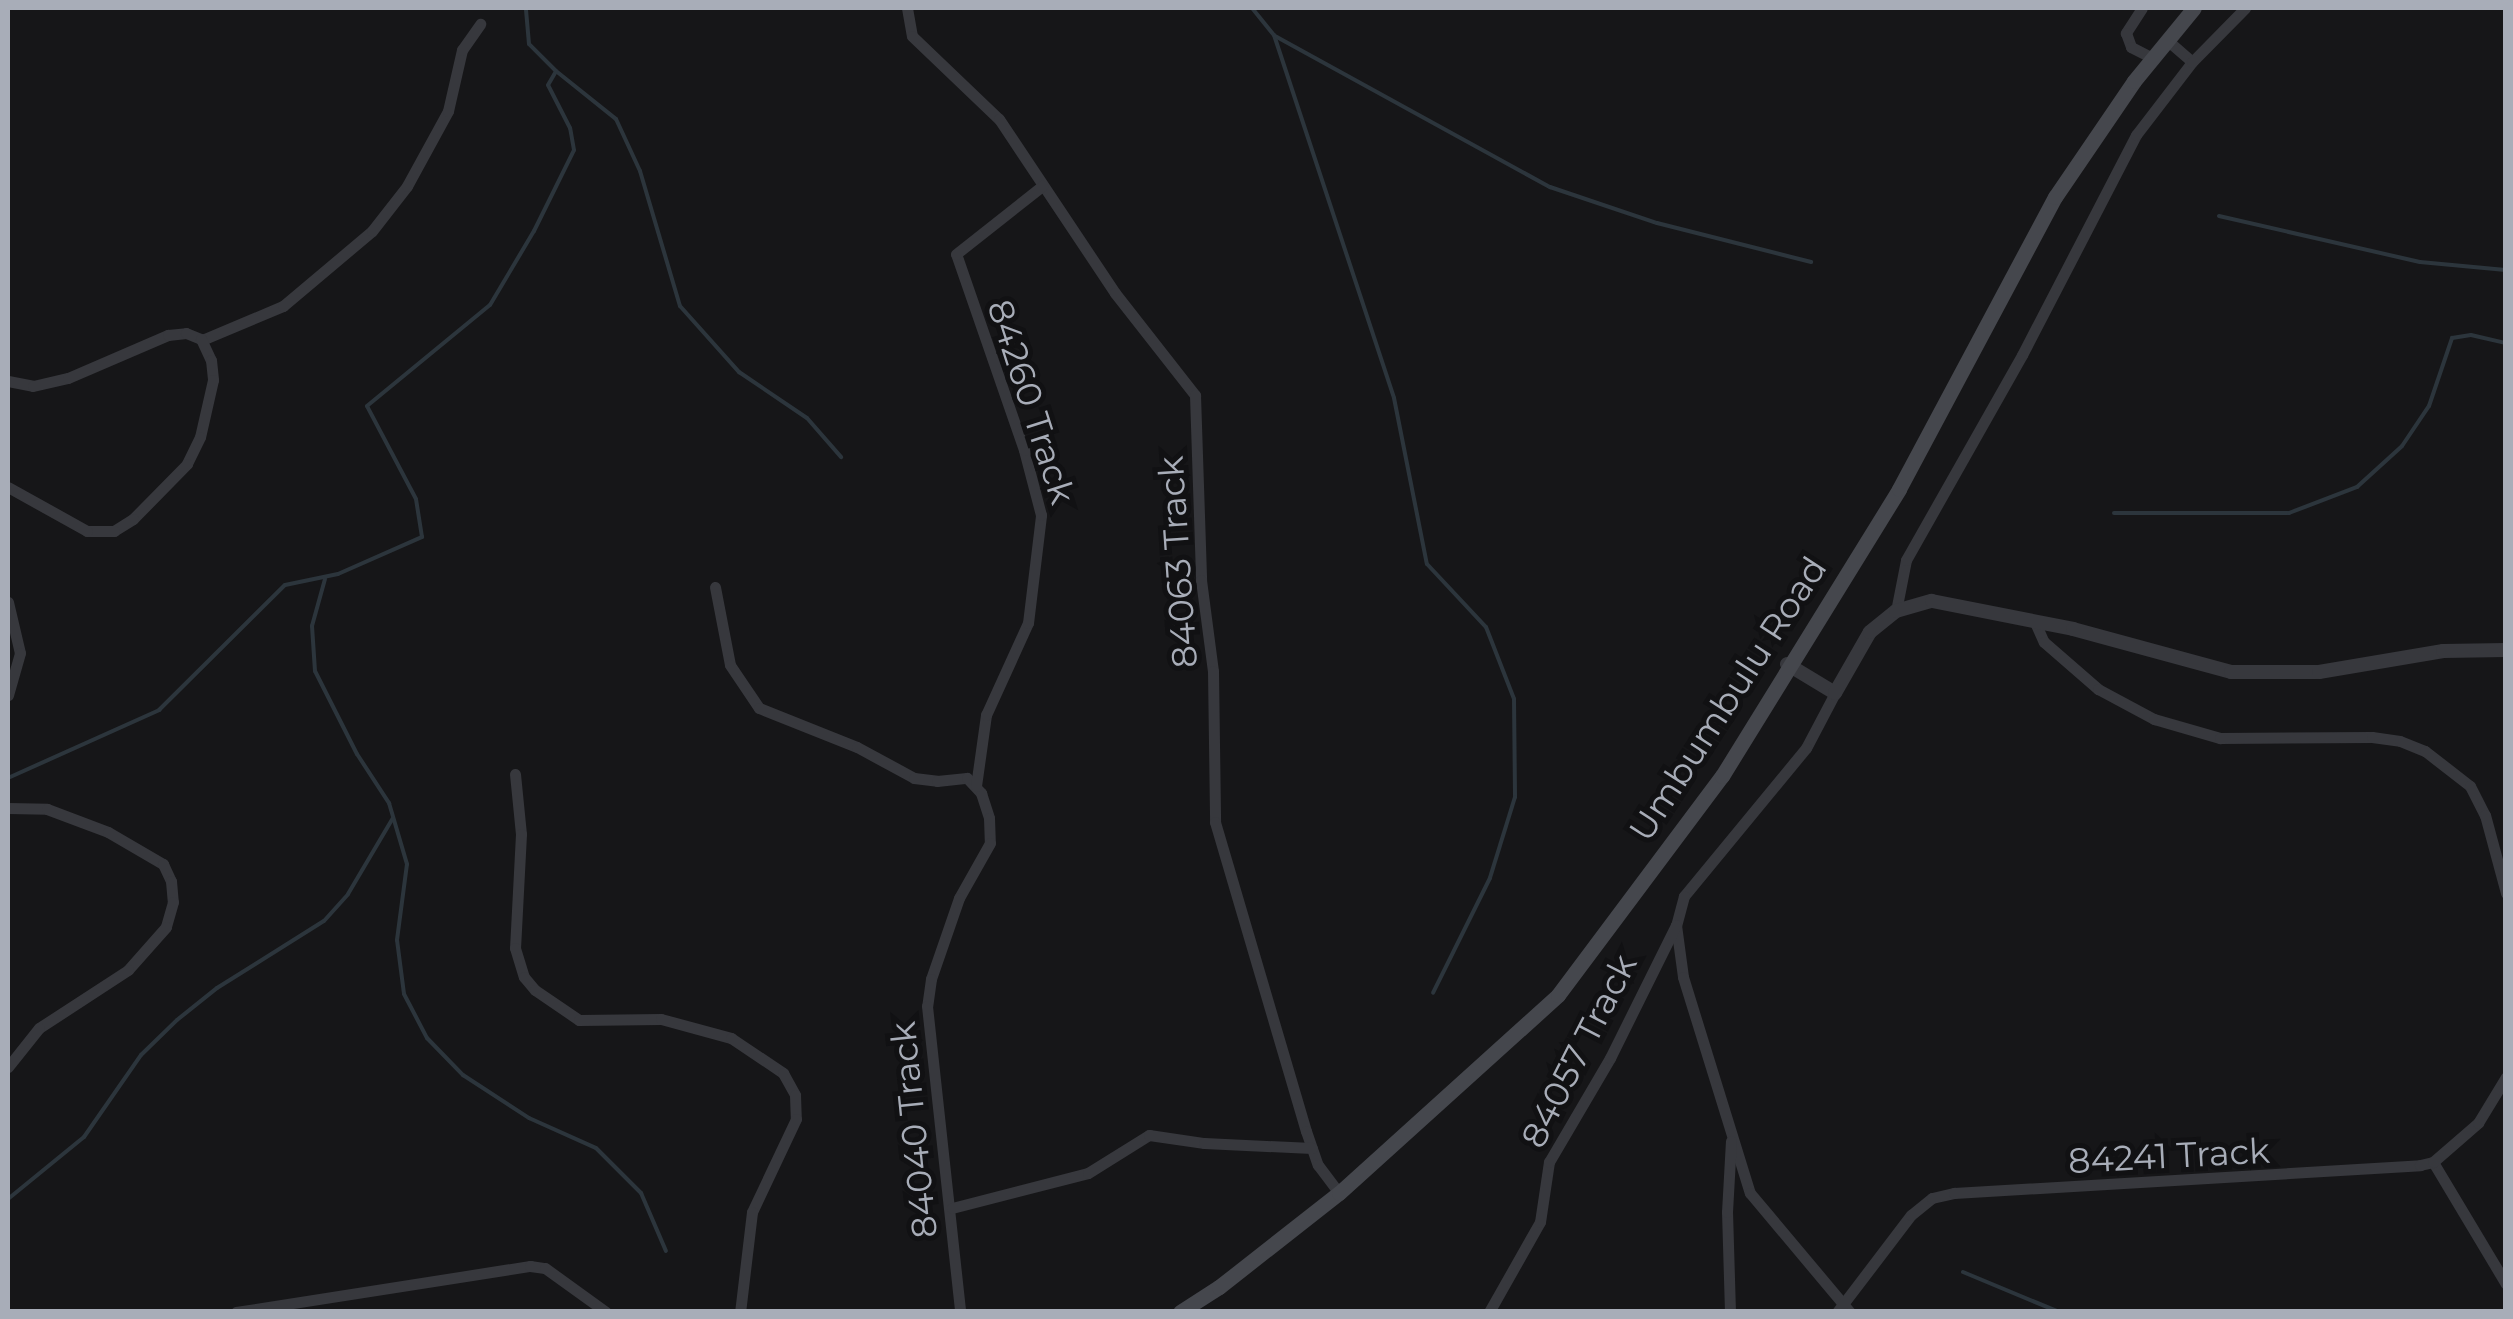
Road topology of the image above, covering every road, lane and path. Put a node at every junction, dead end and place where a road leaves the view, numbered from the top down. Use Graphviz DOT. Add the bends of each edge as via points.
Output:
graph roads {
  1 [pos="907,8"];
  2 [pos="2142,8"];
  3 [pos="2194,8"];
  4 [pos="2244,8"];
  5 [pos="480,24"];
  6 [pos="2167,40"];
  7 [pos="2153,58"];
  8 [pos="2192,62"];
  9 [pos="1042,186"];
  10 [pos="202,340"];
  11 [pos="8,382"];
  12 [pos="8,486"];
  13 [pos="715,587"];
  14 [pos="8,602"];
  15 [pos="1896,612"];
  16 [pos="2034,620"];
  17 [pos="2506,650"];
  18 [pos="1788,664"];
  19 [pos="1836,692"];
  20 [pos="8,695"];
  21 [pos="515,774"];
  22 [pos="976,786"];
  23 [pos="8,808"];
  24 [pos="2506,893"];
  25 [pos="1676,925"];
  26 [pos="8,1067"];
  27 [pos="2506,1077"];
  28 [pos="1732,1132"];
  29 [pos="1312,1148"];
  30 [pos="2432,1162"];
  31 [pos="1339,1193"];
  32 [pos="952,1208"];
  33 [pos="2506,1284"];
  34 [pos="1844,1308"];
  35 [pos="236,1312"];
  36 [pos="606,1312"];
  37 [pos="740,1312"];
  38 [pos="960,1312"];
  39 [pos="1180,1312"];
  40 [pos="1489,1312"];
  41 [pos="1730,1312"];
  1 -- 9 [label="street, 84063 Track" via="912,36 999,119"];
  2 -- 7 [label="street" via="2126,33 2131,47"];
  3 -- 6 [label="main road, Umbumbulu Road"];
  4 -- 8 [label="street"];
  5 -- 10 [label="street" via="462,50 448,111 382,220 283,306"];
  6 -- 7 [label="main road, Umbumbulu Road"];
  6 -- 8 [label="street"];
  7 -- 18 [label="main road, Umbumbulu Road" via="2055,198 1898,489"];
  8 -- 15 [label="street" via="2136,135 1906,560"];
  9 -- 22 [label="street, 84260 Track" via="956,254 1041,515 1028,623 986,715"];
  9 -- 29 [label="street, 84063 Track" via="1114,293 1195,395 1201,580 1213,671 1215,822"];
  10 -- 11 [label="street" via="168,335 68,378 33,386"];
  10 -- 12 [label="street" via="213,380 200,437 187,464 133,520 114,531 87,530"];
  13 -- 22 [label="street" via="730,665 759,708 914,778 968,778"];
  14 -- 20 [label="street" via="20,654"];
  15 -- 16 [label="street" via="1932,601"];
  15 -- 19 [label="street" via="1870,632"];
  16 -- 17 [label="street" via="2231,672 2319,672 2443,651"];
  16 -- 24 [label="street" via="2044,642 2098,690 2154,719 2220,738 2372,738 2425,751 2470,786"];
  18 -- 19 [label="street"];
  18 -- 31 [label="main road, Umbumbulu Road" via="1691,821 1558,995"];
  19 -- 25 [label="street, 84057 Track" via="1806,748 1684,896"];
  21 -- 37 [label="street" via="521,834 515,948 535,990 580,1020 661,1019 731,1038 783,1074 795,1095 796,1118 752,1212"];
  22 -- 32 [label="street, 84040 Track" via="990,843 960,898 927,1006"];
  23 -- 26 [label="street" via="47,808 108,832 162,864 173,902 166,927 128,970 40,1028"];
  25 -- 28 [label="street" via="1682,977"];
  25 -- 40 [label="street, 84057 Track" via="1555,1151 1540,1222"];
  27 -- 30 [label="street" via="2478,1123"];
  28 -- 34 [label="street" via="1750,1193"];
  28 -- 41 [label="street"];
  29 -- 31 [label="street, 84063 Track"];
  29 -- 32 [label="street" via="1148,1135 1088,1172"];
  30 -- 33 [label="street"];
  30 -- 34 [label="street, 84241 Track" via="1932,1198 1911,1215"];
  31 -- 39 [label="main road, Umbumbulu Road"];
  32 -- 38 [label="street, 84040 Track"];
  35 -- 36 [label="street" via="530,1266 545,1268"];
}
